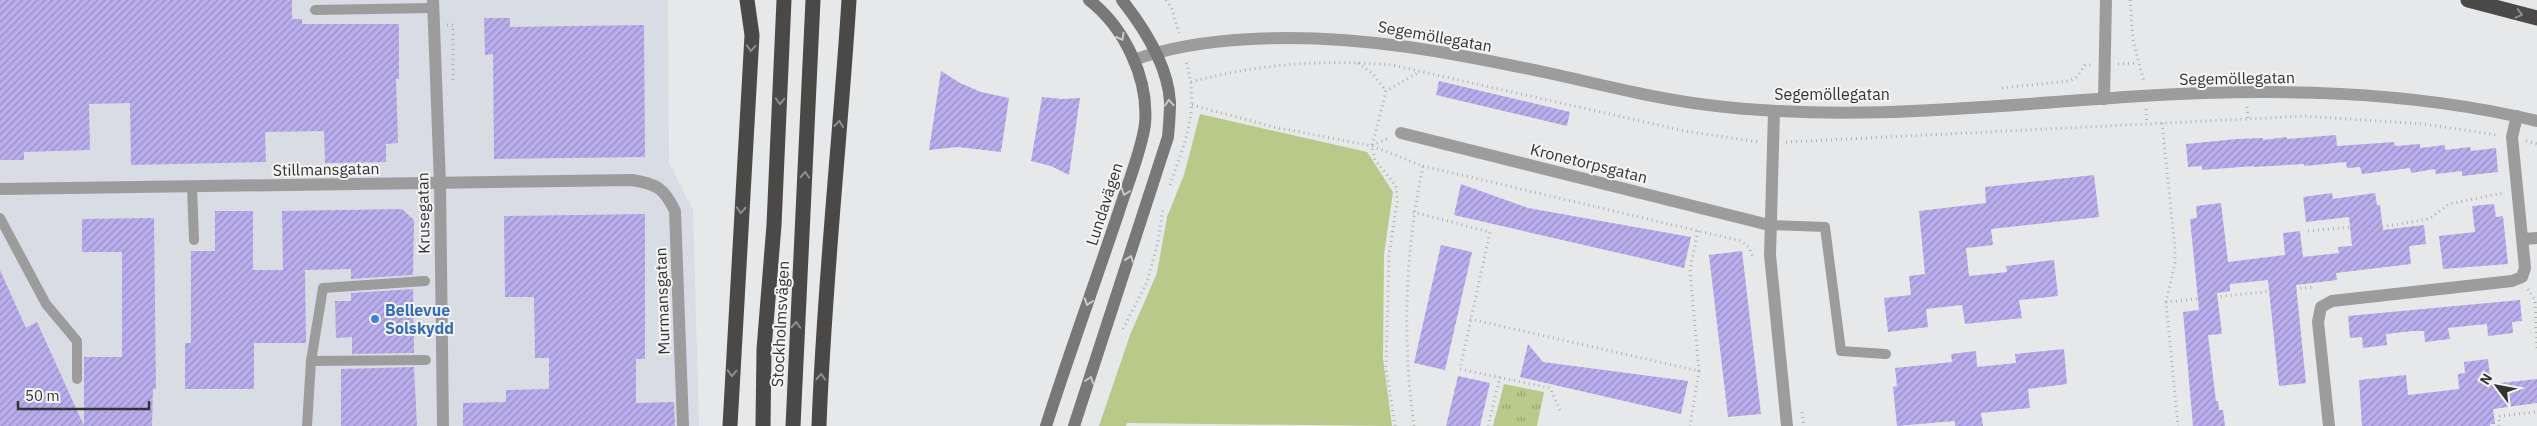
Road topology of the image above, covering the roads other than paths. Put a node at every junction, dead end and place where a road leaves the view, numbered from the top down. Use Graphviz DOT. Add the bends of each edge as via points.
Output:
graph roads {
  1 [pos="748,0"];
  2 [pos="784,0"];
  3 [pos="813,0"];
  4 [pos="848,0"];
  5 [pos="1090,0"];
  6 [pos="1122,0"];
  7 [pos="2106,0"];
  8 [pos="2468,0"];
  9 [pos="399,4"];
  10 [pos="433,4"];
  11 [pos="315,10"];
  12 [pos="2537,18"];
  13 [pos="1156,52"];
  14 [pos="1134,60"];
  15 [pos="2104,98"];
  16 [pos="1774,111"];
  17 [pos="2517,116"];
  18 [pos="2537,121"];
  19 [pos="1401,134"];
  20 [pos="652,183"];
  21 [pos="440,184"];
  22 [pos="192,187"];
  23 [pos="0,189"];
  24 [pos="0,218"];
  25 [pos="1769,225"];
  26 [pos="2537,238"];
  27 [pos="2523,239"];
  28 [pos="194,240"];
  29 [pos="425,281"];
  30 [pos="1886,354"];
  31 [pos="426,360"];
  32 [pos="311,361"];
  33 [pos="77,379"];
  34 [pos="307,426"];
  35 [pos="443,426"];
  36 [pos="683,426"];
  37 [pos="730,426"];
  38 [pos="763,426"];
  39 [pos="793,426"];
  40 [pos="819,426"];
  41 [pos="1046,426"];
  42 [pos="1074,426"];
  43 [pos="1787,426"];
  44 [pos="2330,426"];
  1 -- 37 [label="highway, one-way" via="752,35"];
  2 -- 38 [label="highway, Stockholmsvägen, one-way" via="774,225 764,349"];
  39 -- 3 [label="highway, Stockholmsvägen, one-way"];
  40 -- 4 [label="highway, one-way" via="830,227 844,85"];
  5 -- 14 [label="main road, Lundavägen, one-way" via="1113,23"];
  6 -- 13 [label="main road" via="1145,30"];
  7 -- 15 [label="street"];
  8 -- 12 [label="highway, one-way"];
  9 -- 10 [label="lane"];
  9 -- 11 [label="lane"];
  10 -- 21 [label="street, Krusegatan"];
  13 -- 14 [label="street, Segemöllegatan"];
  13 -- 16 [label="street, Segemöllegatan" via="1235,40 1327,37 1438,52 1706,105"];
  42 -- 13 [label="main road, one-way" via="1148,207 1168,137 1170,100"];
  14 -- 41 [label="main road, Lundavägen, one-way" via="1145,124"];
  15 -- 16 [label="street, Segemöllegatan" via="1917,111"];
  15 -- 17 [label="street, Segemöllegatan" via="2351,94"];
  16 -- 25 [label="street"];
  17 -- 18 [label="street, Segemöllegatan"];
  17 -- 27 [label="street" via="2512,137"];
  19 -- 25 [label="street, Kronetorpsgatan"];
  20 -- 21 [label="street, Stillmansgatan" via="632,180"];
  20 -- 36 [label="street, Murmansgatan" via="667,195 675,211"];
  21 -- 22 [label="street, Stillmansgatan"];
  21 -- 35 [label="street, Krusegatan"];
  22 -- 23 [label="street, Stillmansgatan"];
  22 -- 28 [label="lane"];
  24 -- 33 [label="lane" via="46,304 77,341"];
  25 -- 30 [label="lane" via="1825,227 1841,352"];
  25 -- 43 [label="street"];
  26 -- 27 [label="street"];
  27 -- 44 [label="street" via="2525,268 2522,277 2512,281 2332,301 2321,307 2318,322"];
  29 -- 32 [label="lane" via="323,288"];
  31 -- 32 [label="lane"];
  32 -- 34 [label="lane"];
}
